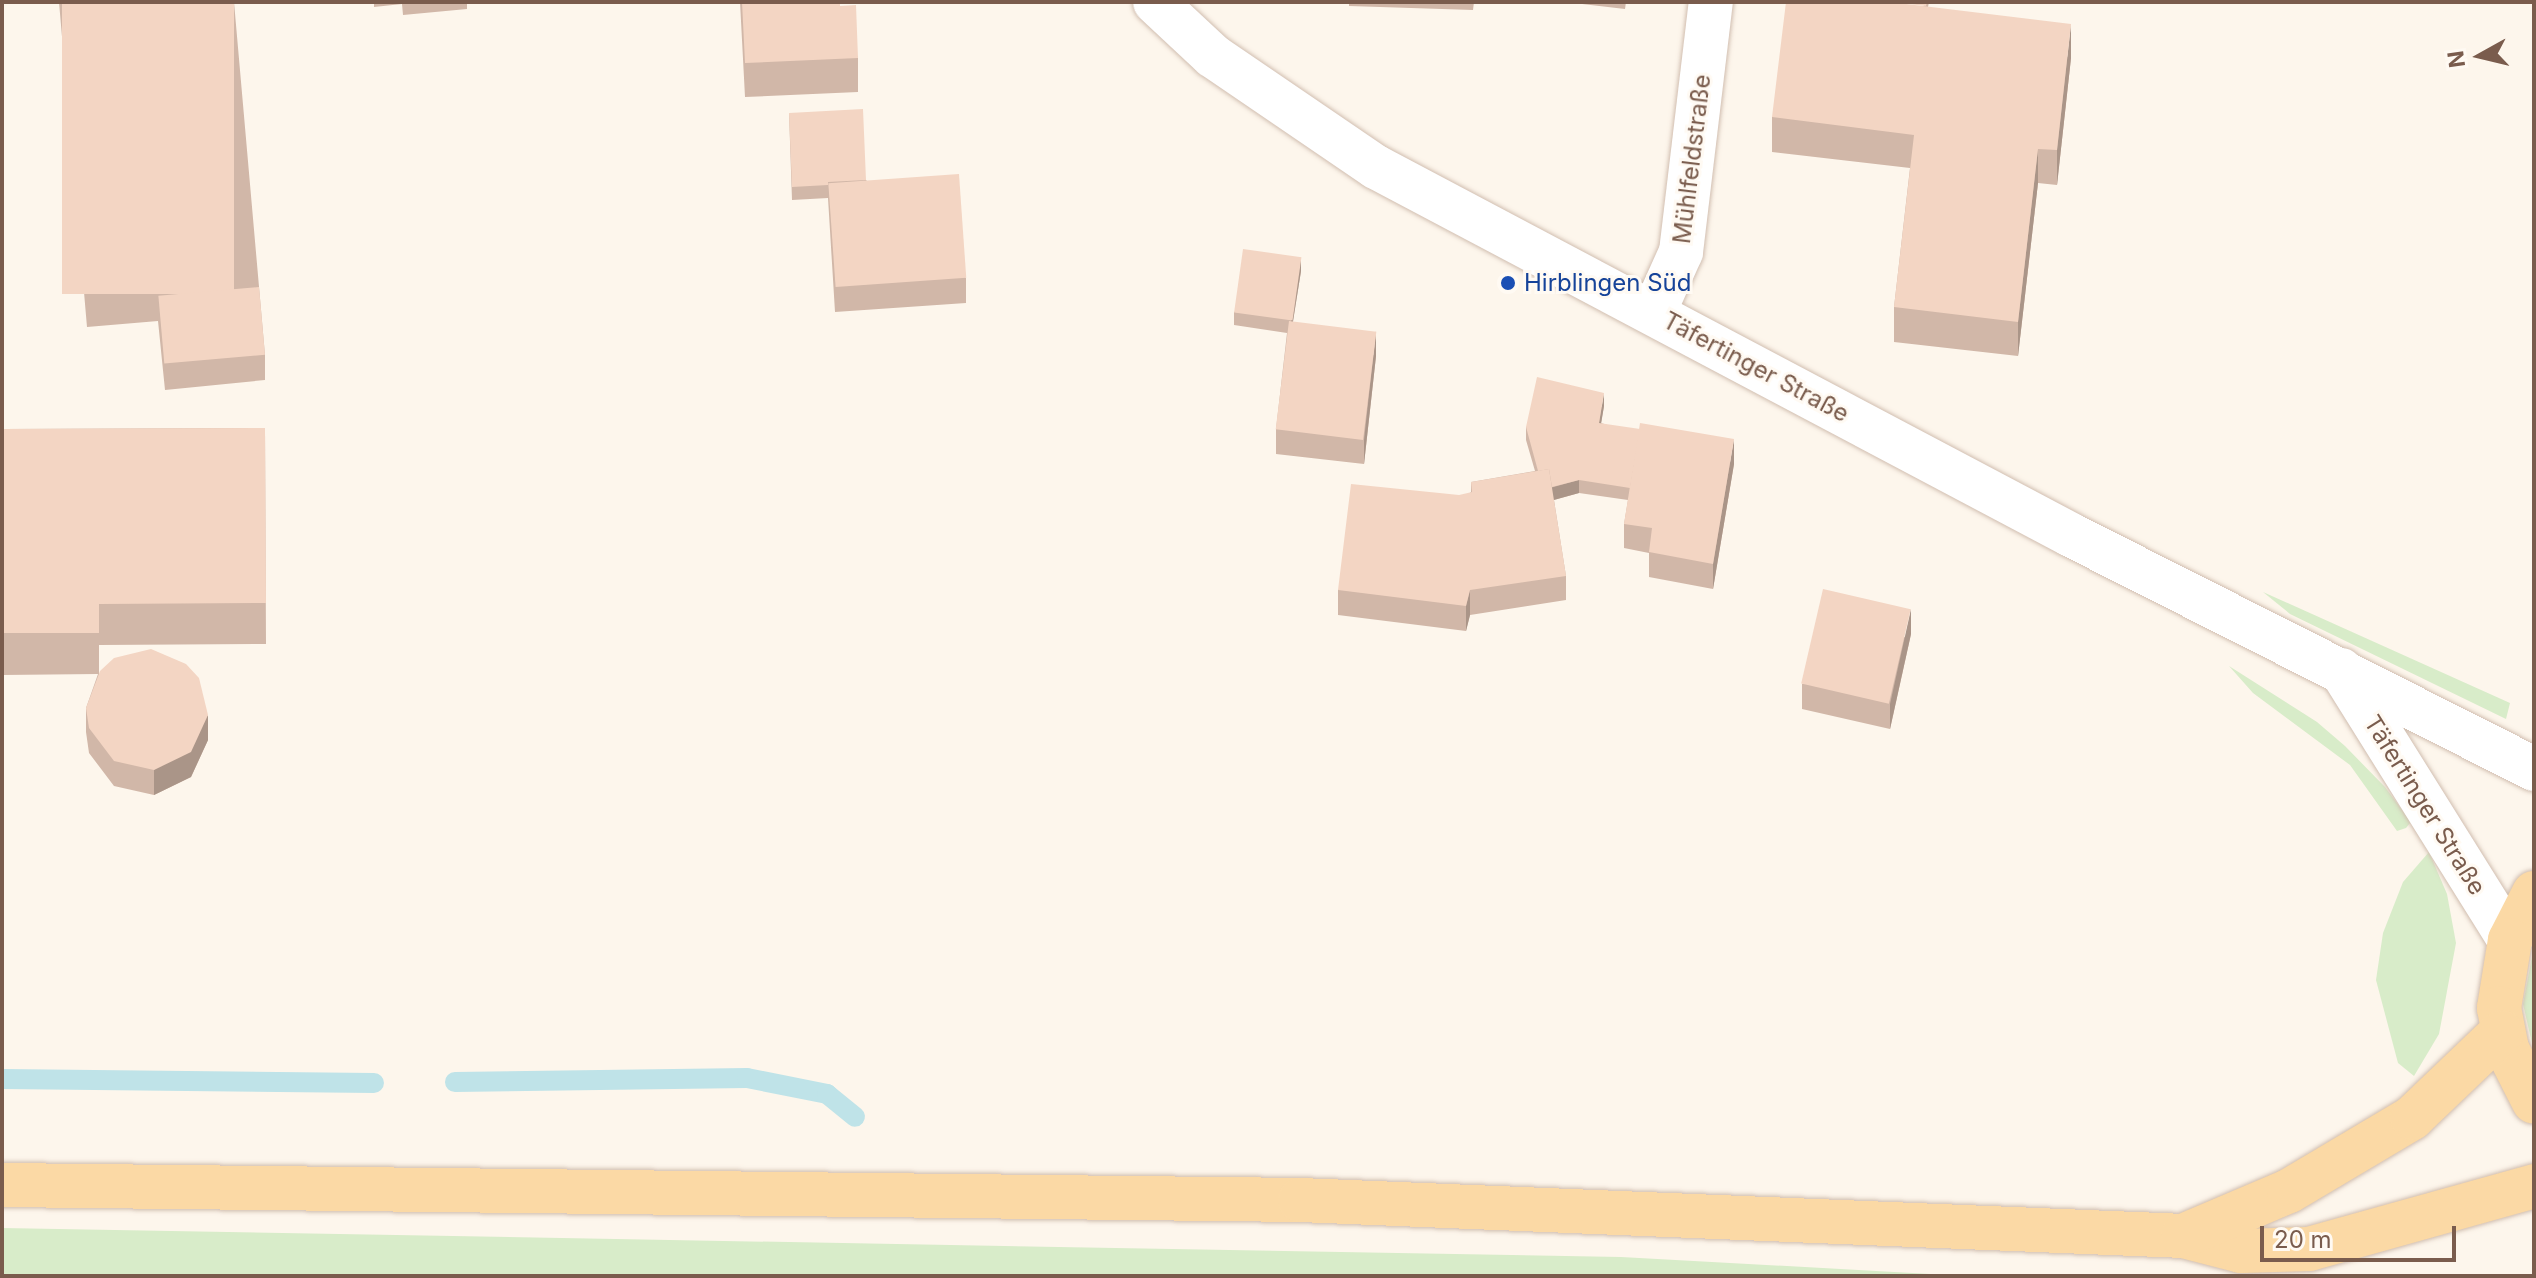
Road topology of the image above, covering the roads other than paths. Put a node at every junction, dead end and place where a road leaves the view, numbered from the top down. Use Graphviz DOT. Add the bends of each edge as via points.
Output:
graph roads {
  1 [pos="1155,2"];
  2 [pos="1711,2"];
  3 [pos="1654,312"];
  4 [pos="2341,670"];
  5 [pos="2534,769"];
  6 [pos="2534,893"];
  7 [pos="2510,940"];
  8 [pos="2502,1032"];
  9 [pos="2534,1102"];
  10 [pos="2,1185"];
  11 [pos="2534,1186"];
  12 [pos="2183,1236"];
  1 -- 3 [label="street, Täfertinger Straße" via="1213,56 1376,167"];
  2 -- 3 [label="street, Mühlfeldstraße" via="1681,252"];
  3 -- 4 [label="street, Täfertinger Straße" via="2071,535"];
  4 -- 5 [label="street, Täfertinger Straße"];
  4 -- 7 [label="street, Täfertinger Straße"];
  6 -- 7 [label="main road"];
  7 -- 8 [label="main road" via="2501,972"];
  8 -- 9 [label="main road"];
  8 -- 12 [label="main road" via="2412,1118 2289,1191"];
  10 -- 12 [label="main road" via="1300,1200"];
  11 -- 12 [label="main road" via="2309,1249 2241,1251"];
}
